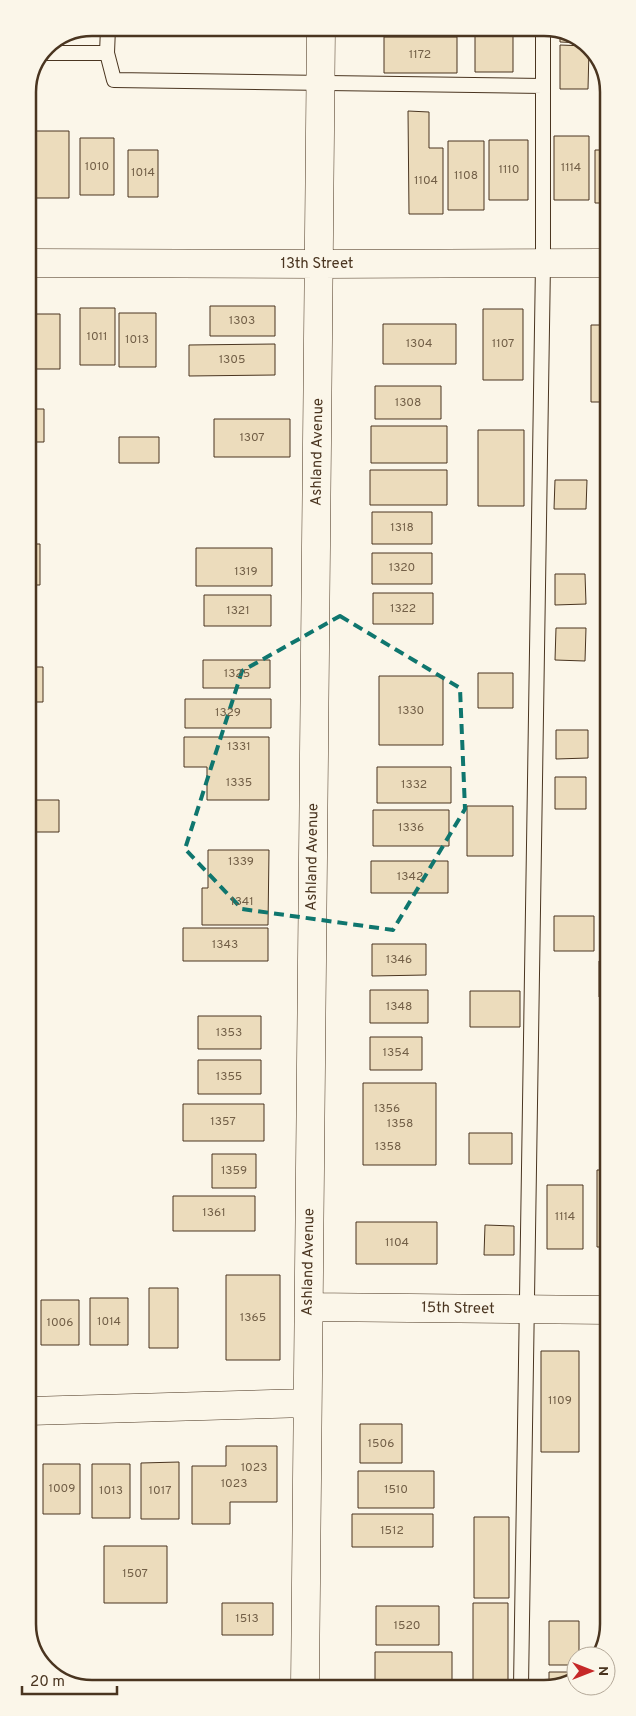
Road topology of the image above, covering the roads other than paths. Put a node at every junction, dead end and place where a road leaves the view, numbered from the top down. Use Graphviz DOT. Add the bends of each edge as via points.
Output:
graph roads {
  1 [pos="108,36"];
  2 [pos="322,36"];
  3 [pos="543,36"];
  4 [pos="108,53"];
  5 [pos="52,54"];
  6 [pos="321,83"];
  7 [pos="543,86"];
  8 [pos="36,263"];
  9 [pos="542,263"];
  10 [pos="600,263"];
  11 [pos="319,264"];
  12 [pos="309,1307"];
  13 [pos="526,1309"];
  14 [pos="600,1310"];
  15 [pos="307,1403"];
  16 [pos="36,1411"];
  17 [pos="305,1680"];
  18 [pos="521,1680"];
  1 -- 4 [label="lane"];
  2 -- 6 [label="street, Ashland Avenue"];
  3 -- 7 [label="lane"];
  4 -- 5 [label="lane"];
  4 -- 6 [label="lane" via="114,80"];
  6 -- 7 [label="lane"];
  6 -- 11 [label="street, Ashland Avenue"];
  7 -- 9 [label="lane"];
  8 -- 11 [label="street, 13th Street"];
  9 -- 10 [label="street, 13th Street"];
  9 -- 11 [label="street, 13th Street"];
  9 -- 13 [label="lane"];
  11 -- 12 [label="street, Ashland Avenue"];
  12 -- 13 [label="street, 15th Street"];
  12 -- 15 [label="street, Ashland Avenue"];
  13 -- 14 [label="street, 15th Street"];
  13 -- 18 [label="lane"];
  15 -- 16 [label="street"];
  15 -- 17 [label="street, Ashland Avenue"];
}
